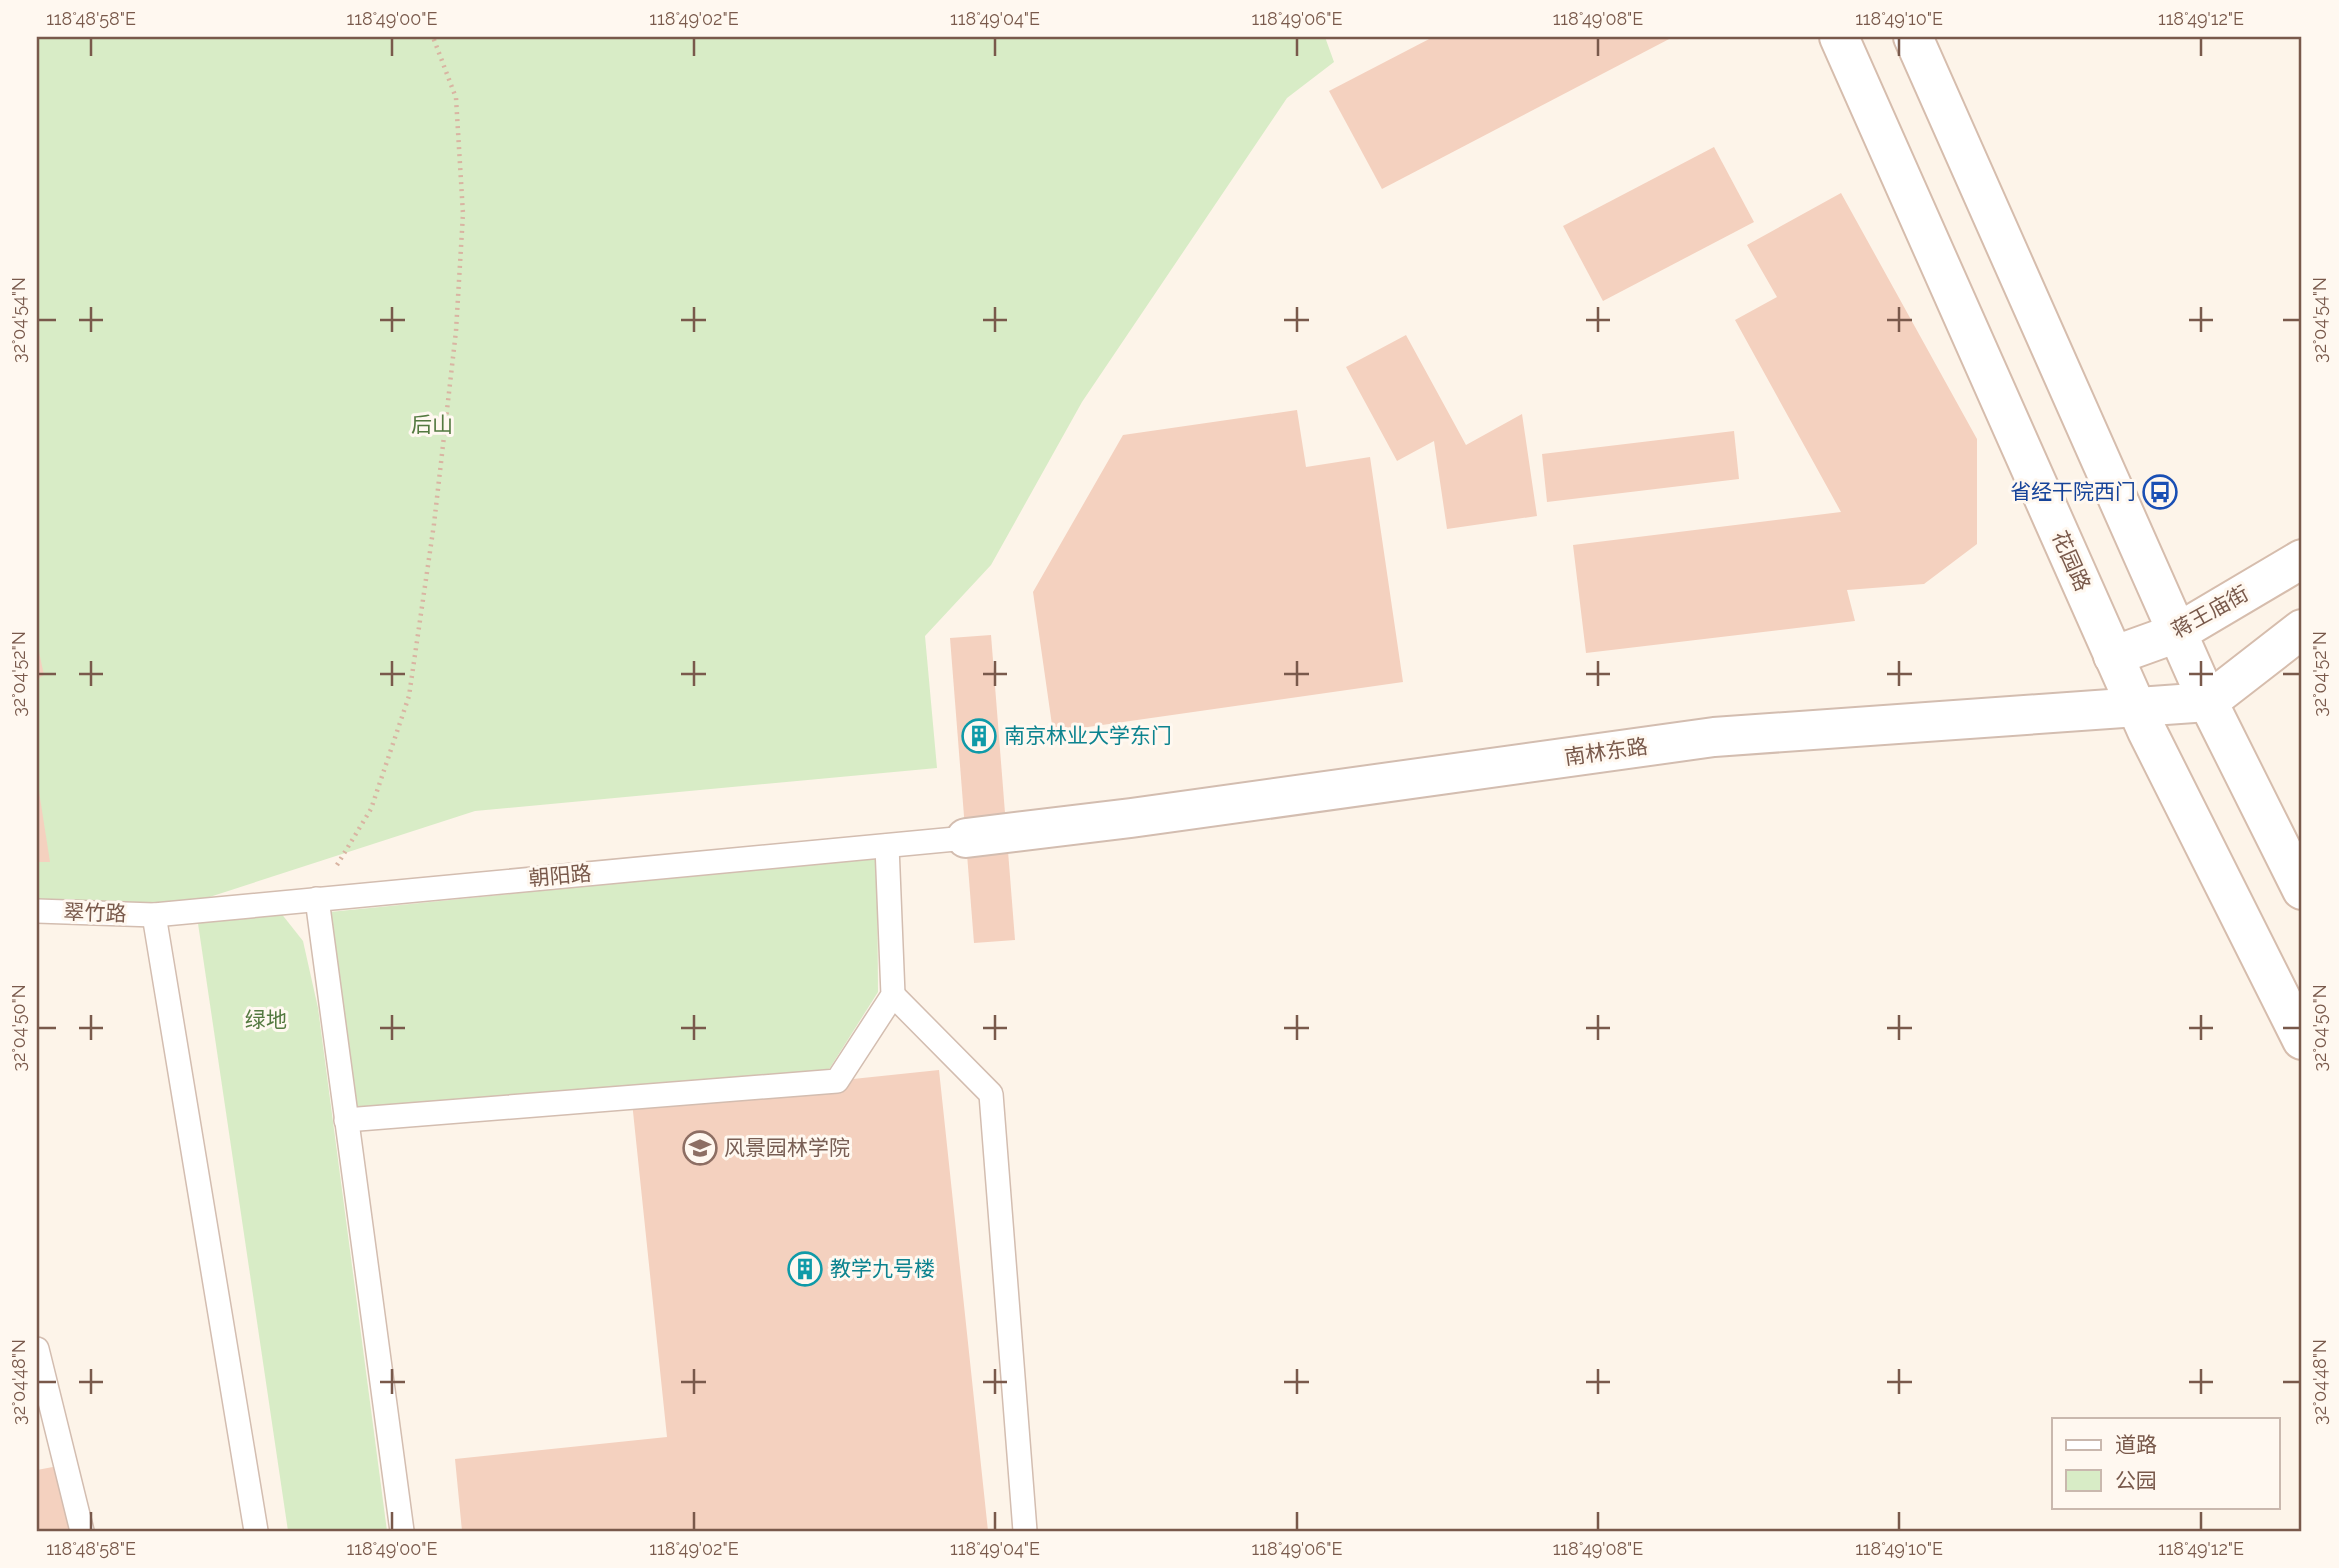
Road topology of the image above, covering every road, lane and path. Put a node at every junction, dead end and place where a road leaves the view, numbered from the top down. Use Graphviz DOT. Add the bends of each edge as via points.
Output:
graph roads {
  1 [pos="433,37"];
  2 [pos="1839,37"];
  3 [pos="1913,37"];
  4 [pos="2302,559"];
  5 [pos="2302,629"];
  6 [pos="2178,633"];
  7 [pos="2113,656"];
  8 [pos="2208,702"];
  9 [pos="2136,707"];
  10 [pos="966,838"];
  11 [pos="887,846"];
  12 [pos="2302,890"];
  13 [pos="317,899"];
  14 [pos="37,911"];
  15 [pos="154,915"];
  16 [pos="893,995"];
  17 [pos="2302,1040"];
  18 [pos="346,1120"];
  19 [pos="37,1349"];
  20 [pos="82,1531"];
  21 [pos="256,1531"];
  22 [pos="401,1531"];
  23 [pos="1025,1531"];
  1 -- 13 [label="path" via="457,98 463,214 457,331 432,537 409,696 371,809"];
  2 -- 7 [label="street, 花园路"];
  3 -- 6 [label="street"];
  4 -- 6 [label="street, 蒋王庙街"];
  5 -- 8 [label="street"];
  6 -- 7 [label="street, 蒋王庙街"];
  6 -- 8 [label="street"];
  7 -- 9 [label="street, 花园路"];
  8 -- 9 [label="street, 南林东路"];
  8 -- 12 [label="street"];
  9 -- 10 [label="street, 南林东路" via="1714,737"];
  9 -- 17 [label="street, 花园路"];
  10 -- 11 [label="lane, 朝阳路"];
  11 -- 13 [label="lane, 朝阳路"];
  11 -- 16 [label="lane"];
  13 -- 15 [label="lane, 朝阳路"];
  13 -- 18 [label="lane"];
  14 -- 15 [label="lane, 翠竹路"];
  15 -- 21 [label="lane"];
  16 -- 18 [label="lane" via="837,1081"];
  16 -- 23 [label="lane" via="991,1094"];
  18 -- 22 [label="lane"];
  19 -- 20 [label="lane"];
}
